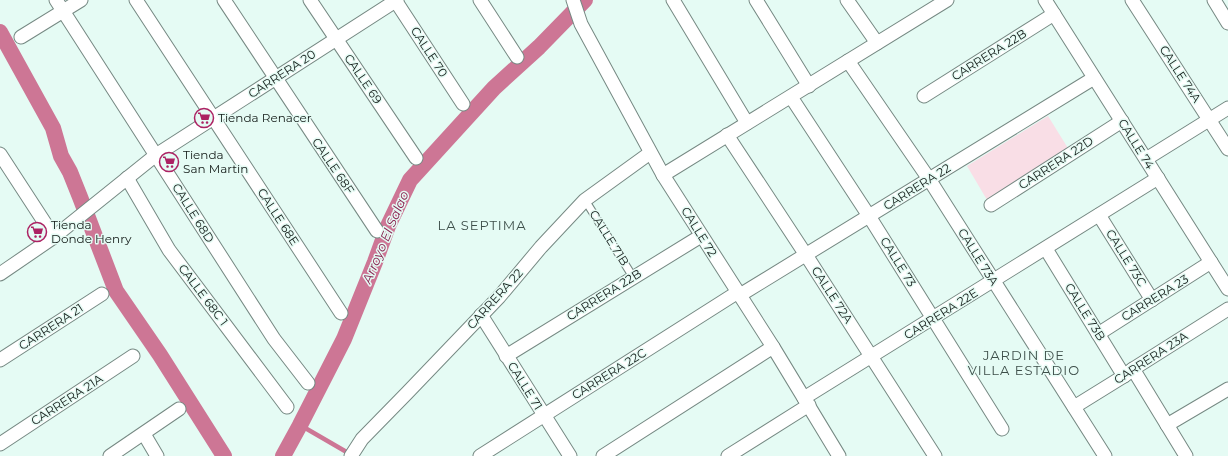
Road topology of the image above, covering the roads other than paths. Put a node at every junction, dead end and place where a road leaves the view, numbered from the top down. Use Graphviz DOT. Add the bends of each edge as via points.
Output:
graph roads {
  1 [pos="81,0"];
  2 [pos="136,0"];
  3 [pos="224,0"];
  4 [pos="310,0"];
  5 [pos="396,0"];
  6 [pos="480,0"];
  7 [pos="573,0"];
  8 [pos="756,0"];
  9 [pos="847,0"];
  10 [pos="1045,0"];
  11 [pos="1132,0"];
  12 [pos="1214,0"];
  13 [pos="677,1"];
  14 [pos="942,1"];
  15 [pos="60,5"];
  16 [pos="1054,14"];
  17 [pos="1228,23"];
  18 [pos="21,37"];
  19 [pos="336,39"];
  20 [pos="877,43"];
  21 [pos="518,57"];
  22 [pos="848,61"];
  23 [pos="276,78"];
  24 [pos="1094,78"];
  25 [pos="809,86"];
  26 [pos="791,96"];
  27 [pos="924,96"];
  28 [pos="463,104"];
  29 [pos="1228,108"];
  30 [pos="213,118"];
  31 [pos="1210,120"];
  32 [pos="1122,121"];
  33 [pos="747,123"];
  34 [pos="727,135"];
  35 [pos="1228,149"];
  36 [pos="650,153"];
  37 [pos="0,154"];
  38 [pos="156,155"];
  39 [pos="416,158"];
  40 [pos="1146,159"];
  41 [pos="663,175"];
  42 [pos="127,178"];
  43 [pos="1158,178"];
  44 [pos="929,179"];
  45 [pos="585,200"];
  46 [pos="991,205"];
  47 [pos="1100,215"];
  48 [pos="869,216"];
  49 [pos="377,231"];
  50 [pos="701,236"];
  51 [pos="54,237"];
  52 [pos="1046,249"];
  53 [pos="806,255"];
  54 [pos="1211,262"];
  55 [pos="0,274"];
  56 [pos="633,277"];
  57 [pos="994,281"];
  58 [pos="1228,288"];
  59 [pos="739,293"];
  60 [pos="102,294"];
  61 [pos="1152,300"];
  62 [pos="1228,309"];
  63 [pos="341,313"];
  64 [pos="481,315"];
  65 [pos="933,319"];
  66 [pos="1098,334"];
  67 [pos="773,347"];
  68 [pos="133,356"];
  69 [pos="506,356"];
  70 [pos="872,357"];
  71 [pos="0,360"];
  72 [pos="1128,372"];
  73 [pos="308,383"];
  74 [pos="1228,389"];
  75 [pos="806,402"];
  76 [pos="287,407"];
  77 [pos="1074,407"];
  78 [pos="179,409"];
  79 [pos="544,415"];
  80 [pos="1168,425"];
  81 [pos="1002,429"];
  82 [pos="144,434"];
  83 [pos="0,444"];
  84 [pos="736,454"];
  85 [pos="110,456"];
  86 [pos="157,456"];
  87 [pos="351,456"];
  88 [pos="480,456"];
  89 [pos="570,456"];
  90 [pos="603,456"];
  91 [pos="839,456"];
  92 [pos="935,456"];
  93 [pos="1104,456"];
  94 [pos="1186,456"];
  1 -- 15 [label="street"];
  2 -- 30 [label="street, CALLE 68E"];
  3 -- 23 [label="street, CALLE 68F"];
  4 -- 19 [label="street, CALLE 69"];
  5 -- 19 [label="street, CARRERA 20"];
  5 -- 28 [label="street, CALLE 70"];
  6 -- 21 [label="street"];
  7 -- 36 [label="street, CALLE 72" via="581,24"];
  8 -- 25 [label="street"];
  9 -- 20 [label="street"];
  10 -- 16 [label="street, CALLE 74"];
  11 -- 31 [label="street, CALLE 74A"];
  12 -- 17 [label="street"];
  13 -- 33 [label="street"];
  14 -- 20 [label="street"];
  15 -- 18 [label="street"];
  15 -- 38 [label="street, CALLE 68D"];
  16 -- 24 [label="street, CALLE 74"];
  16 -- 27 [label="street, CARRERA 22B"];
  19 -- 23 [label="street, CARRERA 20"];
  19 -- 39 [label="street, CALLE 69"];
  20 -- 22 [label="street"];
  22 -- 25 [label="street"];
  22 -- 44 [label="street, CALLE 73A"];
  23 -- 30 [label="street, CARRERA 20"];
  23 -- 49 [label="street, CALLE 68F"];
  24 -- 32 [label="street, CALLE 74"];
  24 -- 44 [label="street, CARRERA 22"];
  25 -- 26 [label="street"];
  26 -- 33 [label="street"];
  26 -- 48 [label="street, CALLE 73"];
  29 -- 31 [label="street"];
  30 -- 38 [label="street, CARRERA 20"];
  30 -- 63 [label="street, CALLE 68E"];
  31 -- 35 [label="street, CALLE 74A"];
  31 -- 40 [label="street"];
  32 -- 40 [label="street, CALLE 74"];
  32 -- 46 [label="street, CARRERA 22D"];
  33 -- 34 [label="street"];
  34 -- 41 [label="street"];
  34 -- 53 [label="street, CALLE 72A"];
  36 -- 41 [label="street, CALLE 72"];
  36 -- 45 [label="street, CARRERA 22"];
  37 -- 51 [label="street"];
  38 -- 42 [label="street, CARRERA 20"];
  38 -- 73 [label="street, CALLE 68D" via="274,339"];
  40 -- 43 [label="street, CALLE 74"];
  41 -- 50 [label="street, CALLE 72"];
  42 -- 51 [label="street, CARRERA 20"];
  42 -- 76 [label="street, CALLE 68C 1" via="169,250"];
  43 -- 47 [label="street, CARRERA 22E"];
  43 -- 54 [label="street, CALLE 74"];
  44 -- 48 [label="street, CARRERA 22"];
  44 -- 57 [label="street, CALLE 73A"];
  45 -- 56 [label="lane, CALLE 71B"];
  45 -- 64 [label="street, CARRERA 22"];
  47 -- 52 [label="street, CARRERA 22E"];
  47 -- 61 [label="street, CALLE 73C"];
  48 -- 53 [label="street, CARRERA 22"];
  48 -- 65 [label="street, CALLE 73"];
  50 -- 56 [label="street, CARRERA 22B"];
  50 -- 59 [label="street, CALLE 72"];
  51 -- 55 [label="street, CARRERA 20"];
  52 -- 57 [label="street, CARRERA 22E"];
  52 -- 66 [label="street, CALLE 73B"];
  53 -- 59 [label="street, CARRERA 22"];
  53 -- 70 [label="street, CALLE 72A"];
  54 -- 58 [label="street, CALLE 74"];
  54 -- 61 [label="street, CARRERA 23"];
  56 -- 69 [label="street, CARRERA 22B"];
  57 -- 65 [label="street, CARRERA 22E"];
  57 -- 77 [label="street, CALLE 73A"];
  59 -- 67 [label="street, CALLE 72"];
  59 -- 79 [label="street, CARRERA 22C"];
  60 -- 71 [label="street, CARRERA 21"];
  61 -- 66 [label="street, CARRERA 23"];
  62 -- 72 [label="street, CARRERA 23A"];
  64 -- 69 [label="street, CALLE 71"];
  64 -- 87 [label="street, CARRERA 22" via="362,439"];
  65 -- 70 [label="street, CARRERA 22E"];
  65 -- 81 [label="street, CALLE 73"];
  66 -- 72 [label="street, CALLE 73B"];
  67 -- 75 [label="street, CALLE 72"];
  67 -- 90 [label="street"];
  68 -- 83 [label="street, CARRERA 21A"];
  69 -- 79 [label="street, CALLE 71"];
  70 -- 75 [label="street, CARRERA 22E"];
  70 -- 92 [label="street, CALLE 72A"];
  72 -- 77 [label="street, CARRERA 23A"];
  72 -- 80 [label="street, CALLE 73B"];
  74 -- 80 [label="street"];
  75 -- 84 [label="street, CARRERA 22E"];
  75 -- 91 [label="street, CALLE 72"];
  77 -- 93 [label="street, CALLE 73A"];
  78 -- 82 [label="street"];
  79 -- 88 [label="street, CARRERA 22C"];
  79 -- 89 [label="street, CALLE 71"];
  80 -- 94 [label="street, CALLE 73B"];
  82 -- 85 [label="street"];
  82 -- 86 [label="street"];
}
